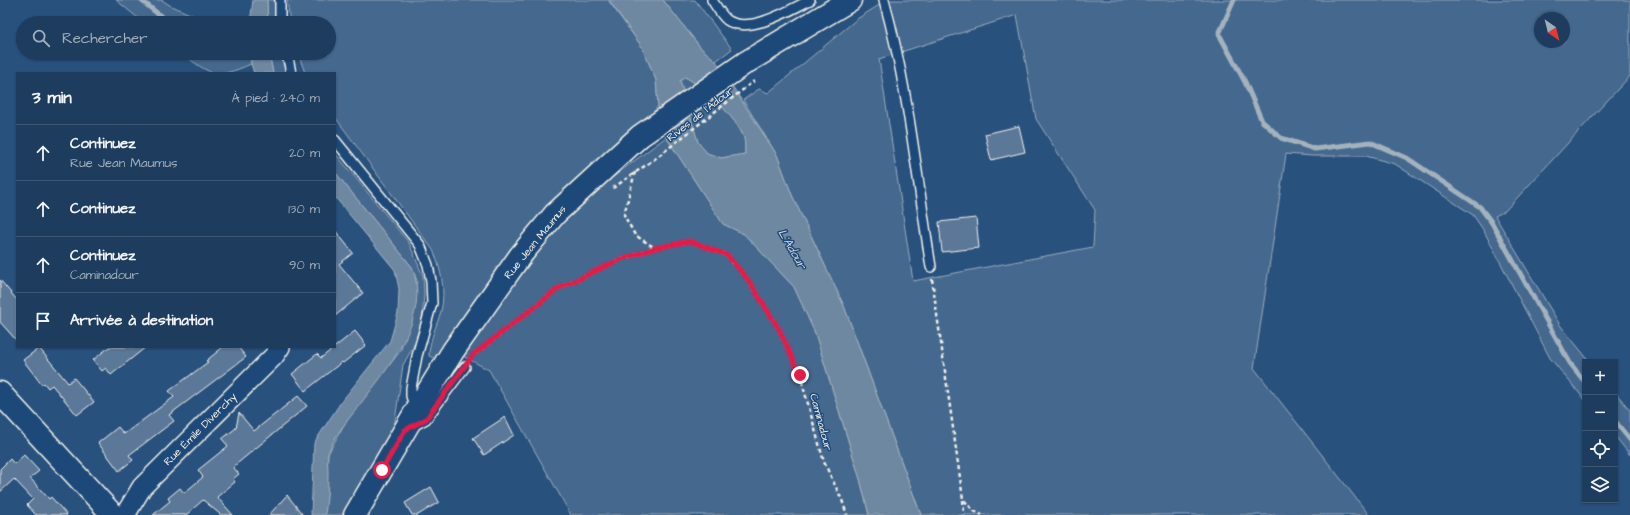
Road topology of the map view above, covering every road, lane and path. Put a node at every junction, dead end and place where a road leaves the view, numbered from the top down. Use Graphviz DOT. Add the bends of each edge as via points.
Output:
graph roads {
  1 [pos="280,0"];
  2 [pos="712,0"];
  3 [pos="810,0"];
  4 [pos="850,0"];
  5 [pos="884,0"];
  6 [pos="280,16"];
  7 [pos="288,60"];
  8 [pos="291,72"];
  9 [pos="750,72"];
  10 [pos="336,141"];
  11 [pos="656,158"];
  12 [pos="635,171"];
  13 [pos="655,248"];
  14 [pos="930,266"];
  15 [pos="279,348"];
  16 [pos="465,367"];
  17 [pos="0,393"];
  18 [pos="416,411"];
  19 [pos="405,430"];
  20 [pos="963,499"];
  21 [pos="359,513"];
  22 [pos="113,515"];
  23 [pos="125,515"];
  24 [pos="847,515"];
  25 [pos="964,515"];
  26 [pos="982,515"];
  1 -- 6 [label="lane"];
  2 -- 3 [label="lane" via="728,20 744,25 757,24"];
  4 -- 9 [label="main road, Rue Jean Maumus"];
  5 -- 14 [label="lane" via="909,122"];
  7 -- 8 [label="lane"];
  9 -- 11 [label="path, Rives de l'Adour"];
  9 -- 18 [label="main road, Rue Jean Maumus" via="640,136 555,214 525,250 454,351"];
  10 -- 18 [label="lane" via="420,245 428,265 432,303 411,388"];
  12 -- 13 [label="path" via="624,215 635,235"];
  13 -- 16 [label="path, Caminadour" via="619,260 559,288 473,355"];
  13 -- 24 [label="path, Caminadour" via="690,241 727,255 749,281 779,329 800,375 824,462"];
  14 -- 20 [label="path"];
  15 -- 23 [label="street, Rue Émile Diverchy" via="142,487"];
  16 -- 19 [label="lane" via="426,419"];
  17 -- 22 [label="main road"];
  18 -- 19 [label="main road, Rue Jean Maumus"];
  19 -- 21 [label="main road, Rue Jean Maumus"];
  20 -- 25 [label="path"];
  20 -- 26 [label="path" via="974,511"];
}
